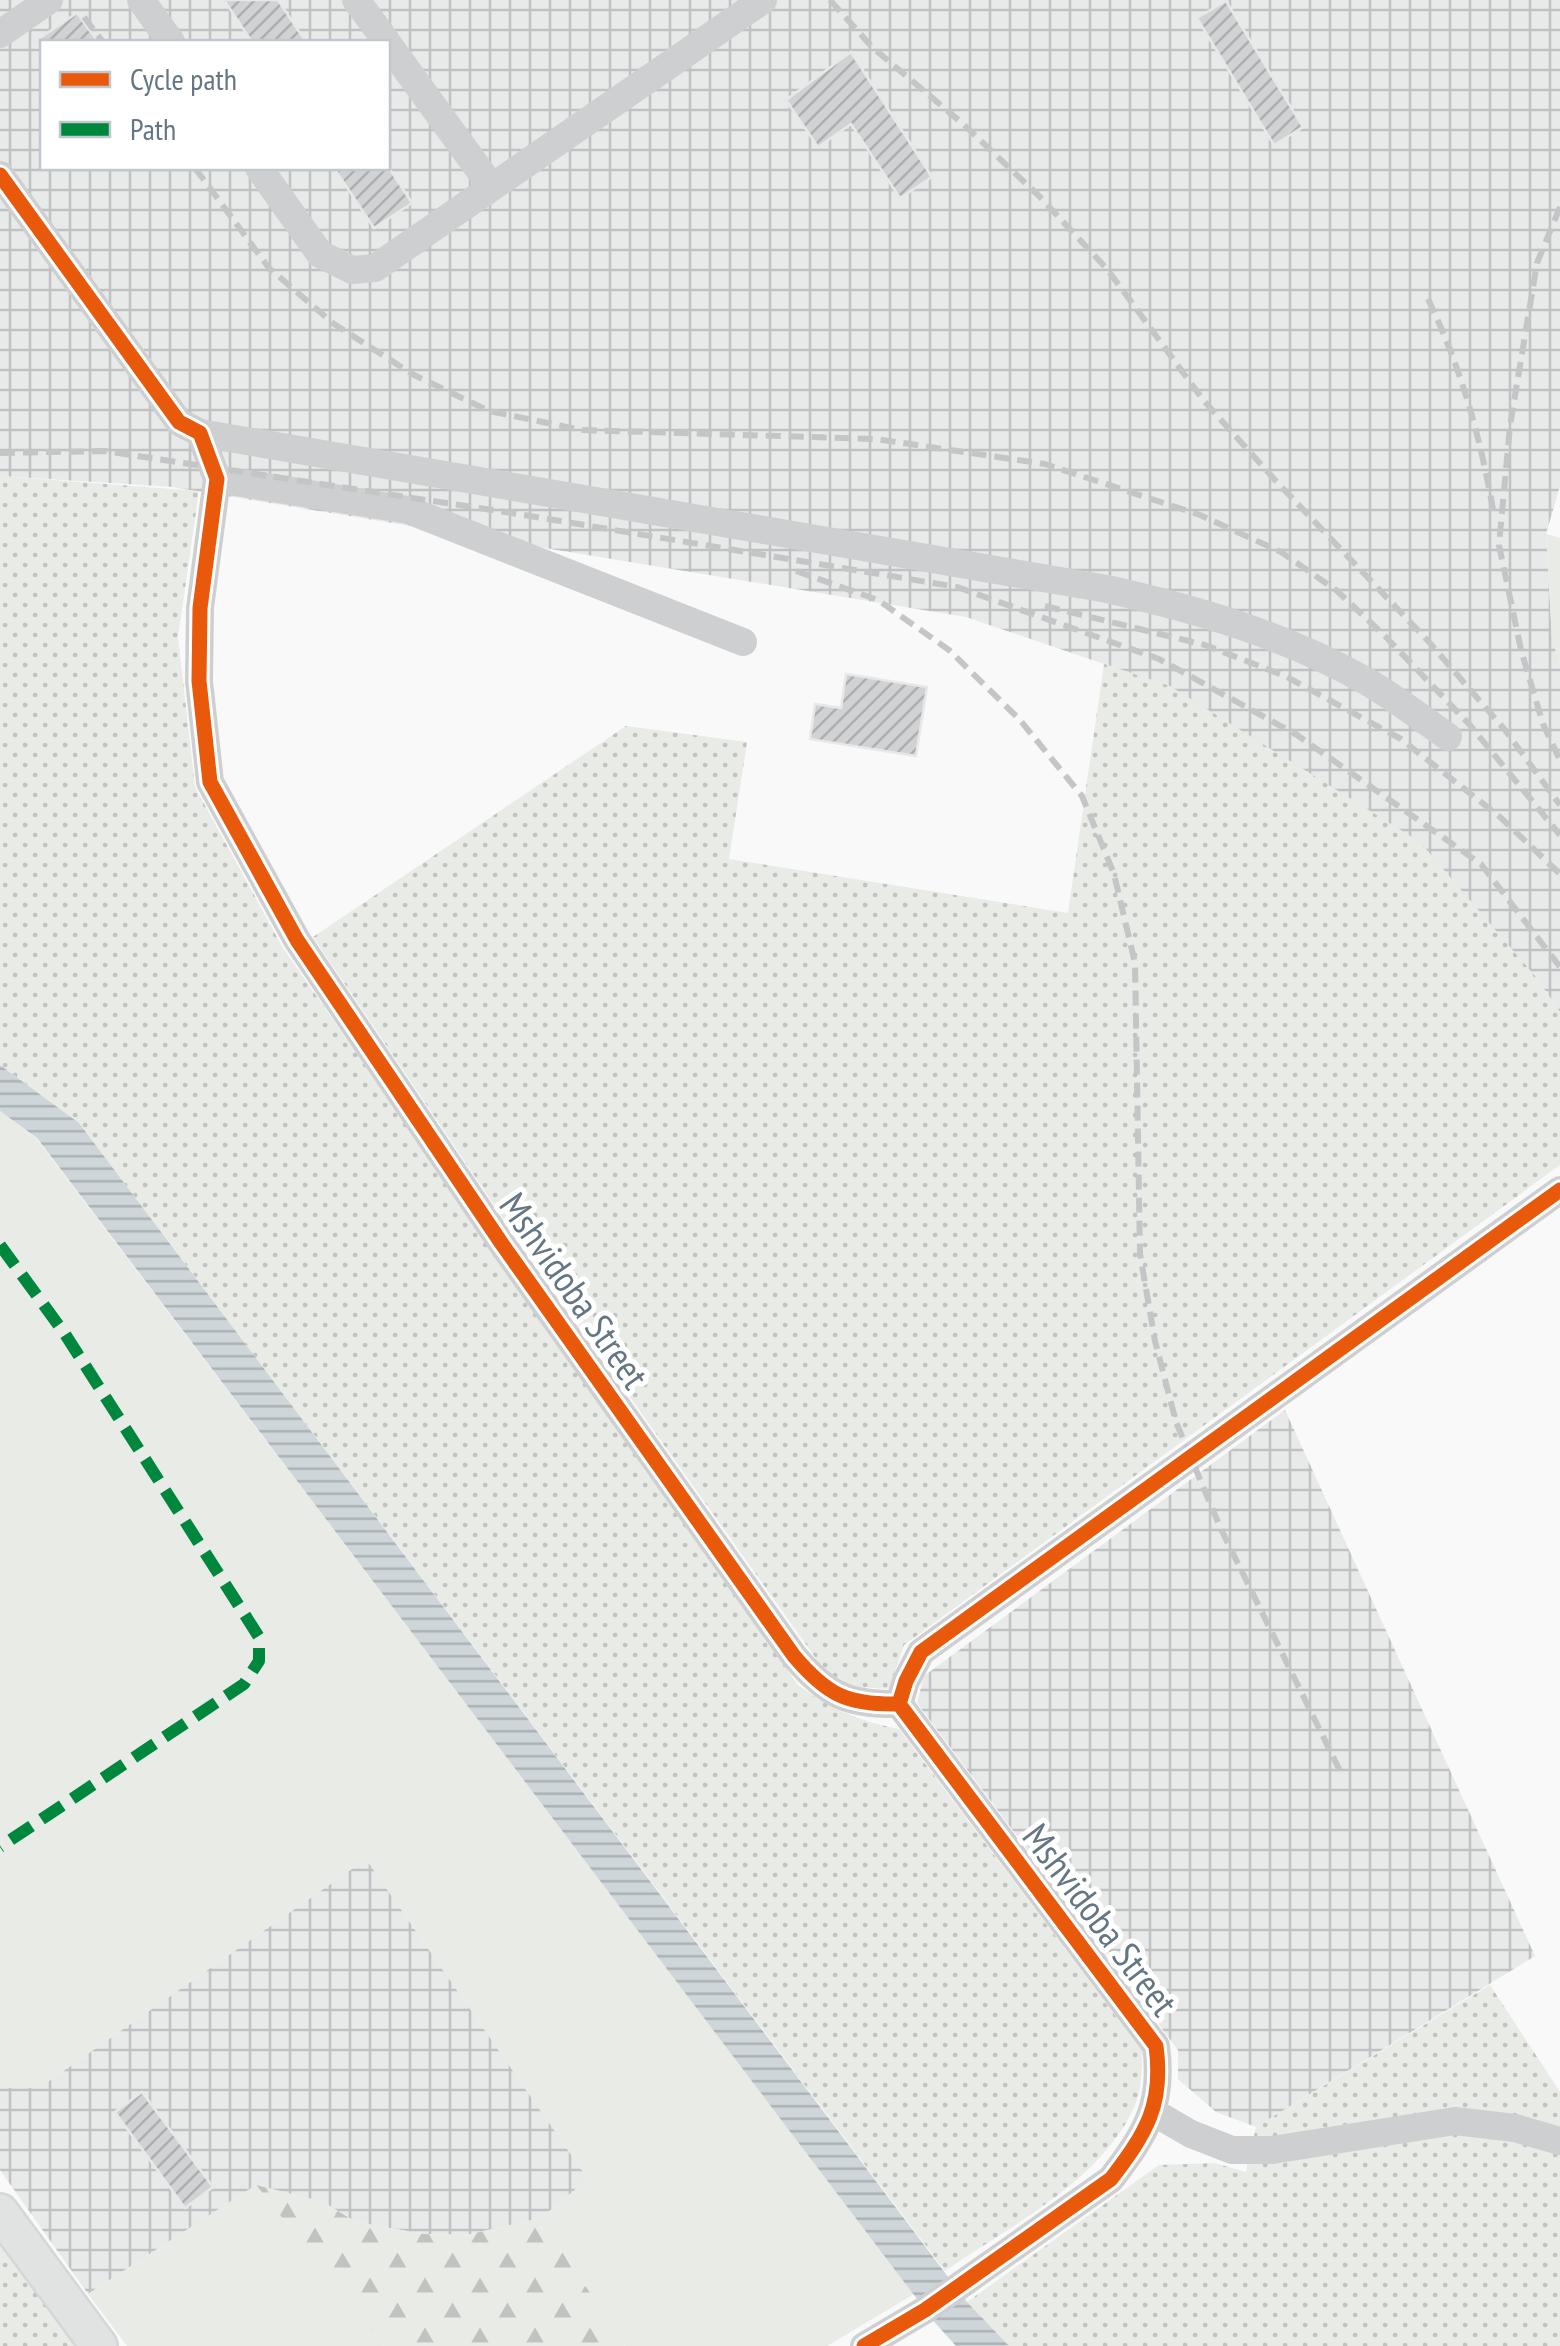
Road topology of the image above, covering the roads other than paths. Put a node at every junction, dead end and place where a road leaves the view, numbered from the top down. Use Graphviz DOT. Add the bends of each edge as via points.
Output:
graph roads {
  1 [pos="49,0"];
  2 [pos="141,0"];
  3 [pos="356,0"];
  4 [pos="763,0"];
  5 [pos="0,34"];
  6 [pos="170,40"];
  7 [pos="385,40"];
  8 [pos="390,47"];
  9 [pos="260,170"];
  10 [pos="0,175"];
  11 [pos="491,186"];
  12 [pos="200,433"];
  13 [pos="217,478"];
  14 [pos="743,642"];
  15 [pos="1448,737"];
  16 [pos="1560,1190"];
  17 [pos="1528,1212"];
  18 [pos="1560,1214"];
  19 [pos="899,1704"];
  20 [pos="1153,2112"];
  21 [pos="1560,2141"];
  22 [pos="0,2212"];
  23 [pos="98,2346"];
  24 [pos="864,2346"];
  1 -- 5 [label="street"];
  2 -- 6 [label="street"];
  3 -- 7 [label="street"];
  4 -- 11 [label="street"];
  8 -- 11 [label="street"];
  9 -- 11 [label="street" via="320,254 352,270 376,268"];
  10 -- 12 [label="street, Mshvidoba Street" via="179,422"];
  12 -- 13 [label="street, Mshvidoba Street"];
  12 -- 15 [label="street" via="1184,606 1366,680"];
  13 -- 14 [label="street" via="408,510"];
  13 -- 19 [label="street, Mshvidoba Street" via="200,608 199,681 210,782 297,940 794,1656 820,1686 839,1695"];
  16 -- 17 [label="street"];
  17 -- 18 [label="street"];
  17 -- 19 [label="street" via="921,1652"];
  19 -- 20 [label="street, Mshvidoba Street" via="1156,2046 1160,2076"];
  20 -- 21 [label="street" via="1232,2150 1272,2150 1455,2121"];
  20 -- 24 [label="street, Mshvidoba Street" via="1111,2179"];
  22 -- 23 [label="main road"];
}
